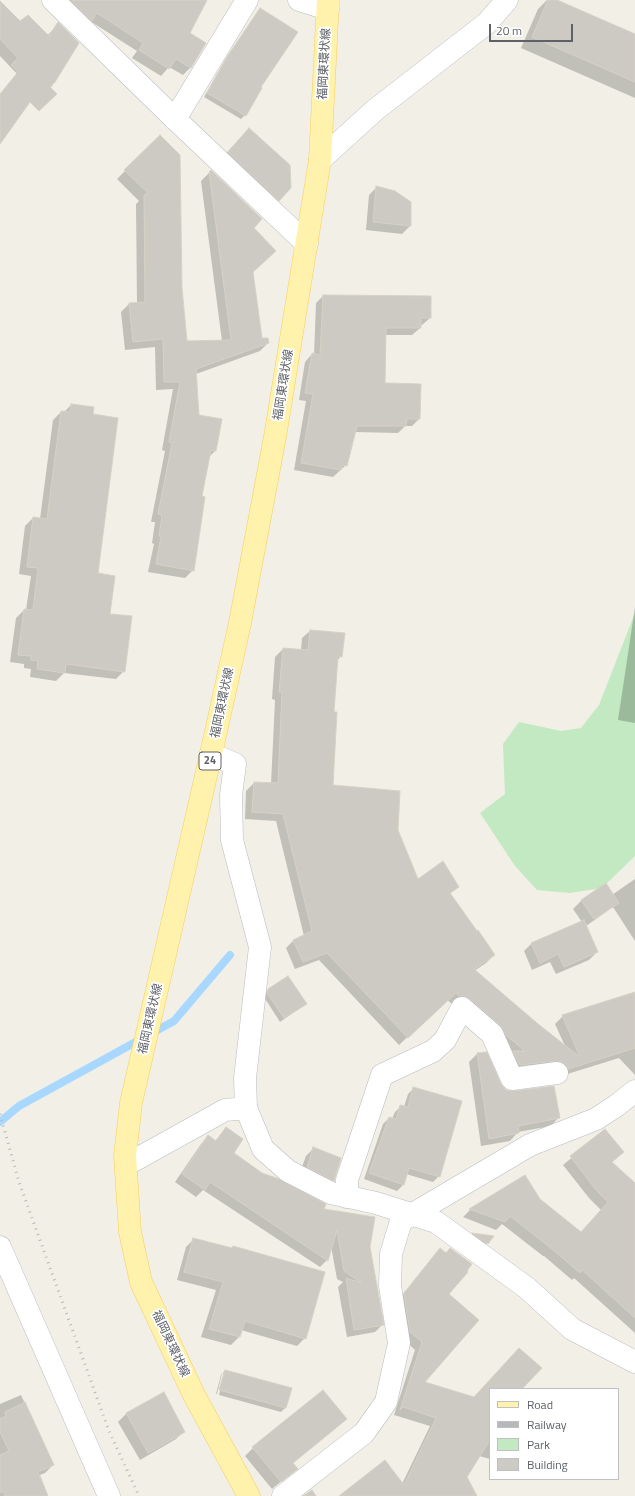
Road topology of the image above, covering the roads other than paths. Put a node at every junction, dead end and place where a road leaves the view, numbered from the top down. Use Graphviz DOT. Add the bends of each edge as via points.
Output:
graph roads {
  1 [pos="53,0"];
  2 [pos="247,0"];
  3 [pos="299,0"];
  4 [pos="507,0"];
  5 [pos="328,5"];
  6 [pos="175,119"];
  7 [pos="320,160"];
  8 [pos="307,244"];
  9 [pos="211,754"];
  10 [pos="557,1073"];
  11 [pos="635,1091"];
  12 [pos="246,1108"];
  13 [pos="126,1165"];
  14 [pos="347,1197"];
  15 [pos="413,1214"];
  16 [pos="0,1247"];
  17 [pos="635,1362"];
  18 [pos="109,1496"];
  19 [pos="250,1496"];
  20 [pos="283,1496"];
  1 -- 6 [label="street"];
  2 -- 6 [label="street"];
  3 -- 5 [label="street"];
  4 -- 7 [label="street" via="487,23 375,110"];
  5 -- 7 [label="main road, 福岡東環状線 / 24"];
  6 -- 8 [label="street"];
  7 -- 8 [label="main road, 福岡東環状線 / 24"];
  8 -- 9 [label="main road, 福岡東環状線 / 24" via="240,623"];
  9 -- 12 [label="street" via="235,764 231,795 232,840 260,947 245,1078"];
  9 -- 13 [label="main road, 福岡東環状線 / 24" via="131,1103"];
  10 -- 14 [label="street" via="512,1079 492,1034 462,1008 445,1040 433,1051 382,1075 347,1180"];
  11 -- 15 [label="street" via="596,1119 530,1145"];
  12 -- 13 [label="street" via="225,1110"];
  12 -- 14 [label="street" via="263,1148 288,1170 331,1194"];
  13 -- 19 [label="main road, 福岡東環状線 / 24" via="130,1232 141,1282 194,1395"];
  14 -- 15 [label="street"];
  15 -- 17 [label="street" via="436,1222 527,1288 572,1329"];
  15 -- 20 [label="street" via="401,1221 391,1254 390,1286 399,1343 386,1402 364,1433"];
  16 -- 18 [label="street"];
}
